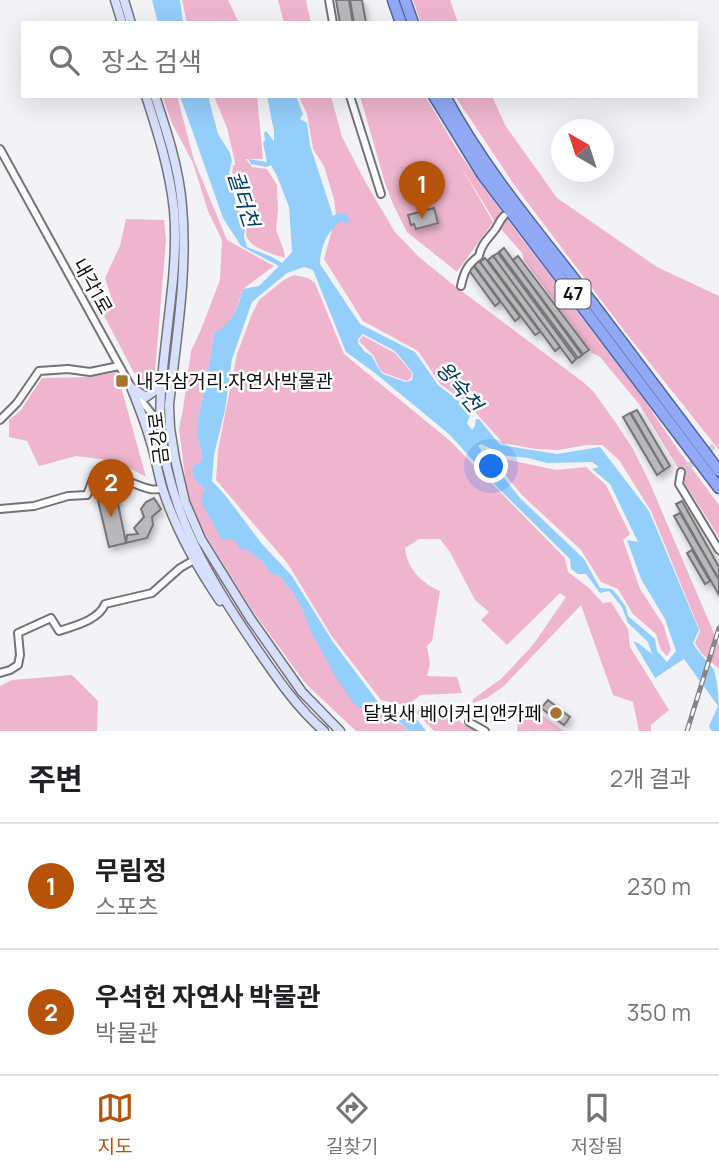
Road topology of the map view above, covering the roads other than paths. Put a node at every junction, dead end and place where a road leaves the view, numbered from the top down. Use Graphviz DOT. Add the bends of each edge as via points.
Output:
graph roads {
  1 [pos="115,0"];
  2 [pos="124,0"];
  3 [pos="329,0"];
  4 [pos="393,0"];
  5 [pos="405,0"];
  6 [pos="121,21"];
  7 [pos="130,21"];
  8 [pos="332,21"];
  9 [pos="400,21"];
  10 [pos="412,21"];
  11 [pos="147,98"];
  12 [pos="156,98"];
  13 [pos="351,98"];
  14 [pos="435,98"];
  15 [pos="446,98"];
  16 [pos="0,149"];
  17 [pos="382,194"];
  18 [pos="504,216"];
  19 [pos="461,286"];
  20 [pos="119,366"];
  21 [pos="162,380"];
  22 [pos="131,387"];
  23 [pos="0,421"];
  24 [pos="676,422"];
  25 [pos="165,428"];
  26 [pos="719,464"];
  27 [pos="719,471"];
  28 [pos="681,472"];
  29 [pos="719,488"];
  30 [pos="162,489"];
  31 [pos="719,496"];
  32 [pos="0,509"];
  33 [pos="719,550"];
  34 [pos="194,560"];
  35 [pos="234,616"];
  36 [pos="0,673"];
  37 [pos="469,722"];
  38 [pos="324,731"];
  39 [pos="340,731"];
  40 [pos="485,731"];
  1 -- 6 [label="main road"];
  2 -- 7 [label="main road"];
  3 -- 8 [label="street"];
  4 -- 9 [label="highway"];
  5 -- 10 [label="highway"];
  11 -- 21 [label="main road, 금강로" via="174,210 173,278"];
  12 -- 25 [label="main road, 금강로" via="175,158 184,258"];
  13 -- 17 [label="street"];
  14 -- 24 [label="highway, 47" via="482,174"];
  15 -- 24 [label="highway, 47" via="508,194"];
  16 -- 20 [label="street, 내각1로"];
  18 -- 19 [label="street" via="464,271"];
  20 -- 22 [label="street, 내각1로"];
  20 -- 23 [label="street" via="90,372 39,371"];
  21 -- 22 [label="main road" via="146,397"];
  21 -- 25 [label="main road, 금강로"];
  22 -- 25 [label="street, 내각1로"];
  22 -- 30 [label="main road"];
  24 -- 26 [label="highway"];
  24 -- 27 [label="highway, 47"];
  24 -- 29 [label="highway, 47"];
  24 -- 31 [label="highway"];
  25 -- 35 [label="main road, 금강로" via="167,470 181,518"];
  25 -- 39 [label="main road, 금강로" via="185,502 201,539 302,692"];
  28 -- 33 [label="street" via="679,484"];
  30 -- 32 [label="street" via="99,476 87,495"];
  30 -- 34 [label="main road"];
  34 -- 35 [label="main road"];
  34 -- 36 [label="street" via="152,593 105,604 82,623 59,631 51,618 18,633 18,665"];
  35 -- 38 [label="main road, 금강로" via="286,692"];
  37 -- 40 [label="street"];
}
